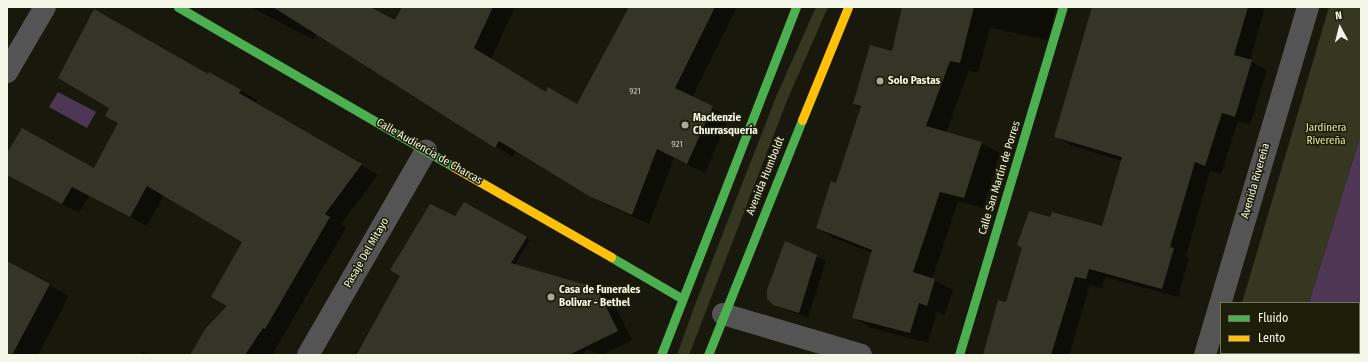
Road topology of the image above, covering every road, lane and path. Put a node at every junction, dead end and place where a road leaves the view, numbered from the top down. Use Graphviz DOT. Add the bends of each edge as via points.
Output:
graph roads {
  1 [pos="45,7"];
  2 [pos="178,7"];
  3 [pos="796,7"];
  4 [pos="848,7"];
  5 [pos="1064,7"];
  6 [pos="1308,7"];
  7 [pos="7,72"];
  8 [pos="426,150"];
  9 [pos="681,298"];
  10 [pos="1221,302"];
  11 [pos="1220,304"];
  12 [pos="724,314"];
  13 [pos="308,355"];
  14 [pos="662,355"];
  15 [pos="708,355"];
  16 [pos="861,355"];
  17 [pos="959,355"];
  18 [pos="1205,355"];
  1 -- 7 [label="street"];
  2 -- 8 [label="street, Calle Audiencia de Charcas"];
  3 -- 9 [label="street"];
  4 -- 12 [label="street, Avenida Humboldt"];
  5 -- 17 [label="street, Calle San Martín de Porres"];
  6 -- 10 [label="street, Avenida Rivereña"];
  8 -- 9 [label="street, Calle Audiencia de Charcas"];
  8 -- 13 [label="street, Pasaje Del Mitayo"];
  9 -- 14 [label="street"];
  11 -- 18 [label="street, Avenida Rivereña"];
  12 -- 15 [label="street, Avenida Humboldt"];
  12 -- 16 [label="street"];
}
